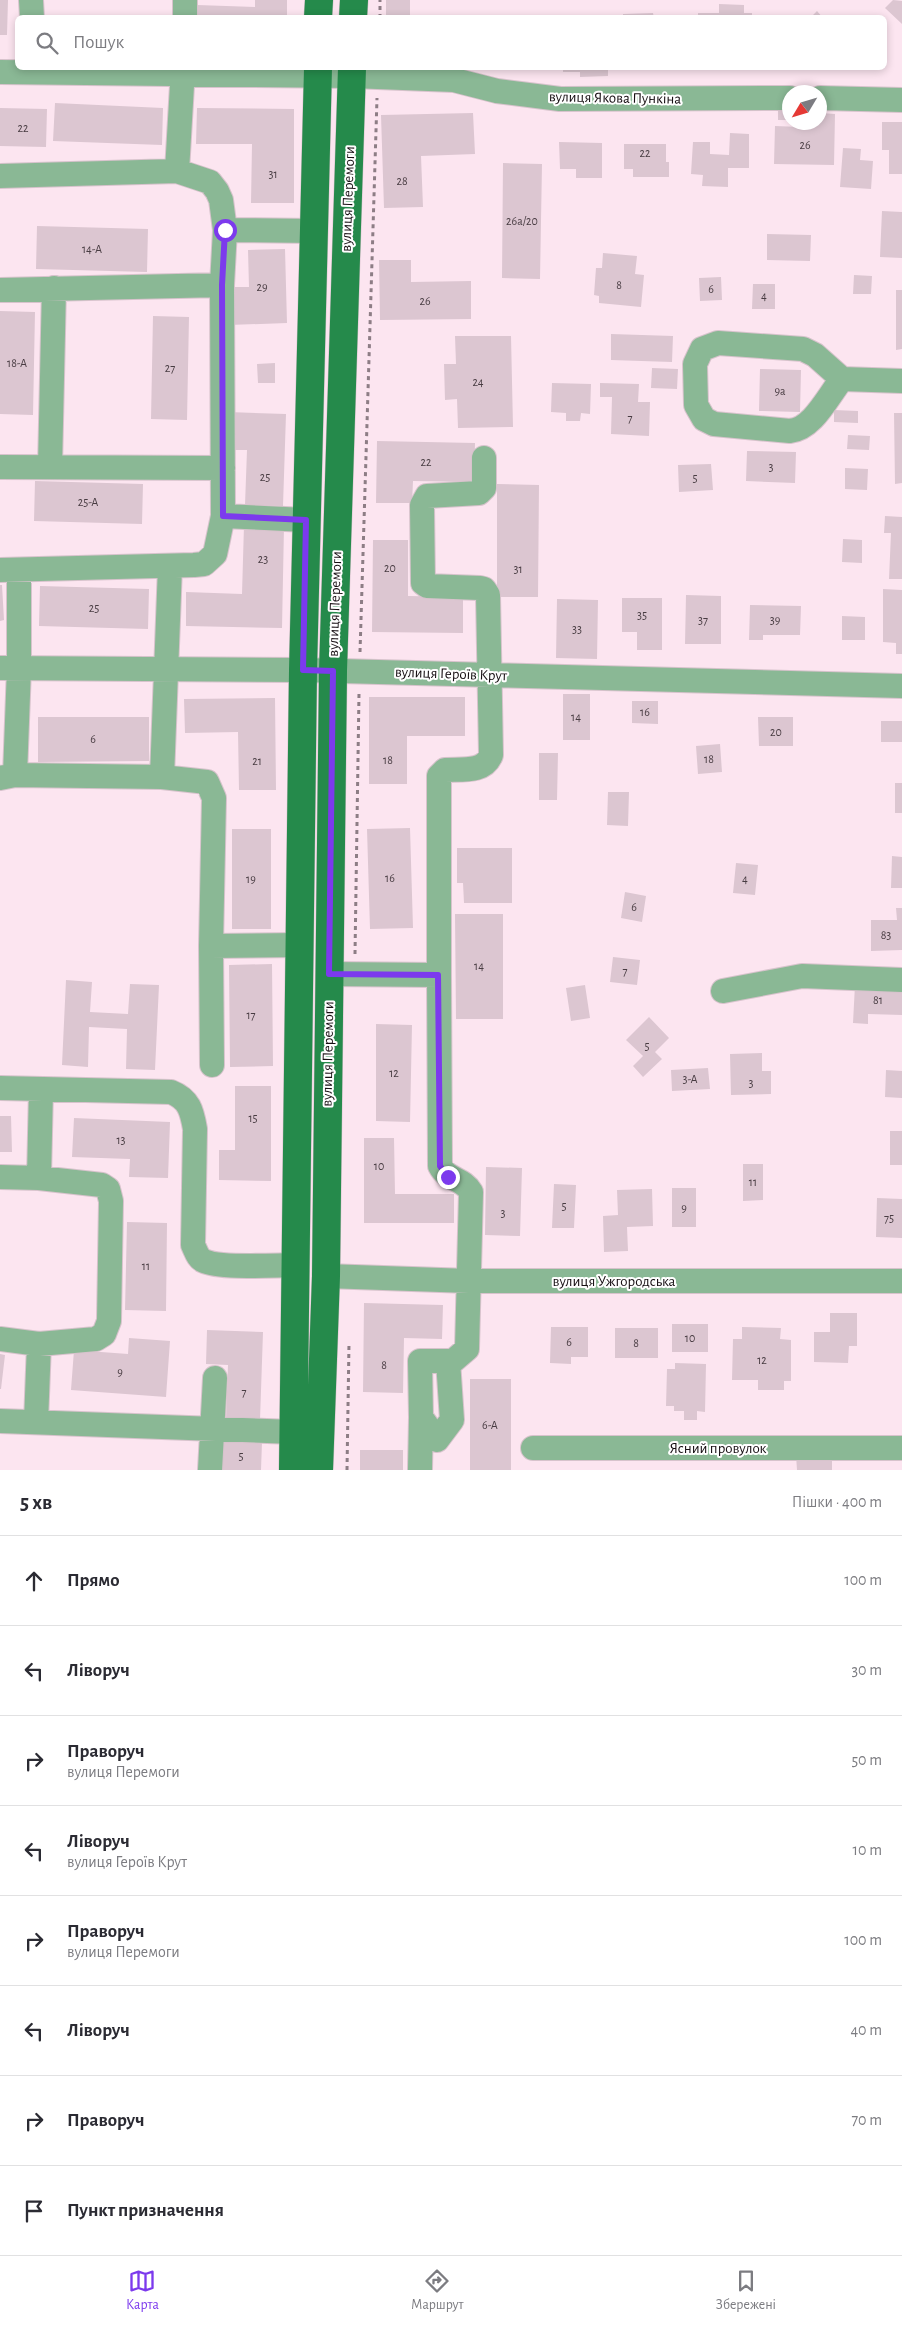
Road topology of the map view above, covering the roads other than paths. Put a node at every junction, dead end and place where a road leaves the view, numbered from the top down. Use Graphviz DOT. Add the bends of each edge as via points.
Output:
graph roads {
  1 [pos="31,0"];
  2 [pos="185,0"];
  3 [pos="319,0"];
  4 [pos="354,0"];
  5 [pos="32,15"];
  6 [pos="185,15"];
  7 [pos="318,15"];
  8 [pos="353,15"];
  9 [pos="33,70"];
  10 [pos="183,71"];
  11 [pos="0,72"];
  12 [pos="317,72"];
  13 [pos="352,72"];
  14 [pos="782,98"];
  15 [pos="827,98"];
  16 [pos="902,100"];
  17 [pos="177,171"];
  18 [pos="0,176"];
  19 [pos="225,230"];
  20 [pos="314,231"];
  21 [pos="222,285"];
  22 [pos="54,288"];
  23 [pos="0,290"];
  24 [pos="842,379"];
  25 [pos="902,381"];
  26 [pos="484,458"];
  27 [pos="0,466"];
  28 [pos="50,467"];
  29 [pos="223,468"];
  30 [pos="223,516"];
  31 [pos="306,520"];
  32 [pos="170,567"];
  33 [pos="9,570"];
  34 [pos="10,668"];
  35 [pos="166,669"];
  36 [pos="303,670"];
  37 [pos="333,671"];
  38 [pos="490,675"];
  39 [pos="902,686"];
  40 [pos="8,777"];
  41 [pos="162,777"];
  42 [pos="299,945"];
  43 [pos="211,946"];
  44 [pos="329,974"];
  45 [pos="438,975"];
  46 [pos="902,980"];
  47 [pos="723,991"];
  48 [pos="212,1065"];
  49 [pos="0,1088"];
  50 [pos="41,1089"];
  51 [pos="0,1177"];
  52 [pos="39,1178"];
  53 [pos="296,1265"];
  54 [pos="326,1276"];
  55 [pos="469,1281"];
  56 [pos="902,1281"];
  57 [pos="0,1339"];
  58 [pos="39,1344"];
  59 [pos="448,1361"];
  60 [pos="215,1378"];
  61 [pos="421,1416"];
  62 [pos="0,1421"];
  63 [pos="36,1422"];
  64 [pos="212,1429"];
  65 [pos="293,1432"];
  66 [pos="533,1448"];
  67 [pos="902,1448"];
  68 [pos="210,1470"];
  69 [pos="292,1470"];
  70 [pos="320,1470"];
  71 [pos="420,1470"];
  1 -- 5 [label="street"];
  2 -- 6 [label="street"];
  3 -- 7 [label="main road"];
  4 -- 8 [label="main road"];
  9 -- 10 [label="street"];
  9 -- 11 [label="street"];
  10 -- 12 [label="street"];
  10 -- 17 [label="street"];
  12 -- 13 [label="street, вулиця Якова Пункіна"];
  12 -- 20 [label="main road, вулиця Перемоги"];
  13 -- 14 [label="street, вулиця Якова Пункіна" via="454,80 497,91 560,99"];
  13 -- 37 [label="main road, вулиця Перемоги"];
  15 -- 16 [label="street"];
  17 -- 18 [label="street"];
  17 -- 19 [label="street" via="210,182 218,190"];
  19 -- 20 [label="street"];
  19 -- 21 [label="street"];
  20 -- 31 [label="main road, вулиця Перемоги"];
  21 -- 22 [label="street"];
  21 -- 29 [label="street"];
  22 -- 23 [label="street"];
  22 -- 28 [label="street"];
  24 -- 24 [label="street" via="812,420 800,430 714,424 700,415 696,405 696,358 702,349 712,344 803,350 815,355"];
  24 -- 25 [label="street"];
  26 -- 38 [label="street" via="484,488 479,493 424,498 423,581 428,586 480,588 486,592"];
  27 -- 28 [label="street"];
  28 -- 29 [label="street"];
  29 -- 30 [label="street"];
  30 -- 31 [label="street"];
  30 -- 32 [label="street" via="218,547 211,560"];
  31 -- 36 [label="main road, вулиця Перемоги"];
  32 -- 33 [label="street"];
  32 -- 35 [label="street"];
  33 -- 34 [label="street"];
  34 -- 35 [label="street, вулиця Героїв Крут"];
  34 -- 40 [label="street"];
  35 -- 36 [label="street, вулиця Героїв Крут"];
  35 -- 41 [label="street"];
  36 -- 37 [label="street, вулиця Героїв Крут"];
  36 -- 42 [label="main road, вулиця Перемоги"];
  37 -- 38 [label="street, вулиця Героїв Крут"];
  37 -- 44 [label="main road, вулиця Перемоги"];
  38 -- 39 [label="street, вулиця Героїв Крут"];
  38 -- 45 [label="street" via="491,755 488,762 481,768 441,771 439,776"];
  40 -- 41 [label="street"];
  41 -- 43 [label="street" via="207,782 214,798"];
  42 -- 43 [label="street"];
  42 -- 53 [label="main road, вулиця Перемоги"];
  43 -- 48 [label="street"];
  44 -- 45 [label="street"];
  44 -- 54 [label="main road, вулиця Перемоги"];
  45 -- 55 [label="street" via="440,1166 444,1173 466,1185 471,1192"];
  46 -- 47 [label="street" via="802,976"];
  49 -- 50 [label="street"];
  50 -- 52 [label="street"];
  50 -- 53 [label="street" via="171,1092 181,1096 188,1102 195,1129 193,1239 197,1254 203,1261 217,1265"];
  51 -- 52 [label="street"];
  52 -- 58 [label="street" via="102,1185 108,1189 111,1201 108,1328 96,1339"];
  53 -- 65 [label="main road, вулиця Перемоги"];
  54 -- 55 [label="street, вулиця Ужгородська"];
  54 -- 70 [label="main road, вулиця Перемоги"];
  55 -- 56 [label="street, вулиця Ужгородська"];
  55 -- 59 [label="street" via="468,1344 464,1353"];
  57 -- 58 [label="street"];
  58 -- 63 [label="street"];
  59 -- 61 [label="street" via="420,1361"];
  59 -- 61 [label="street" via="452,1420 437,1440"];
  60 -- 64 [label="street"];
  61 -- 71 [label="street"];
  62 -- 63 [label="street"];
  63 -- 64 [label="street"];
  64 -- 65 [label="street"];
  64 -- 68 [label="street"];
  65 -- 69 [label="main road, вулиця Перемоги"];
  66 -- 67 [label="street, Ясний провулок"];
}
